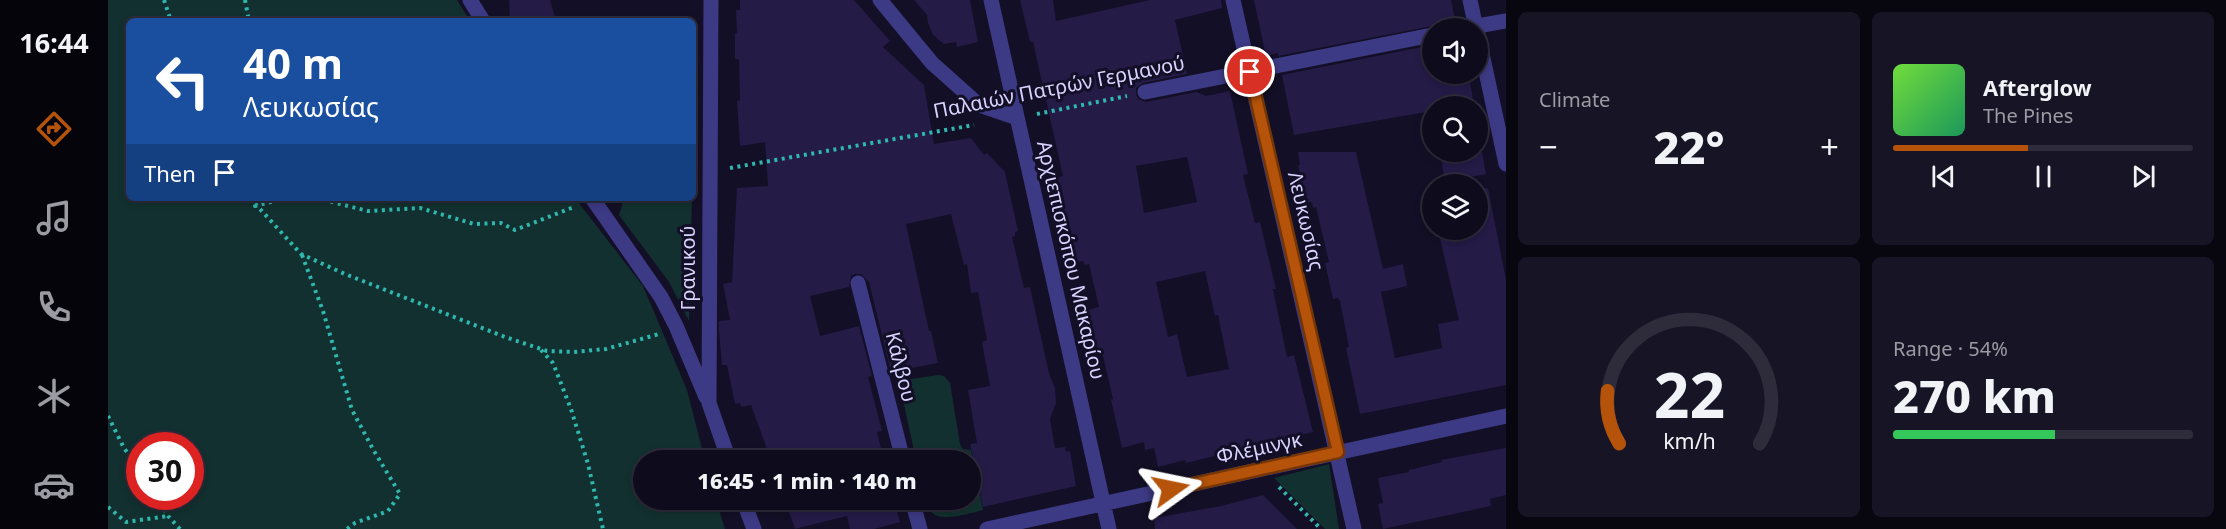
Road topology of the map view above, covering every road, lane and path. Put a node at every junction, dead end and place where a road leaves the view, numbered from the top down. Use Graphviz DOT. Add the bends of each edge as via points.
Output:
graph roads {
  1 [pos="164,0"];
  2 [pos="245,0"];
  3 [pos="470,0"];
  4 [pos="711,0"];
  5 [pos="880,0"];
  6 [pos="991,0"];
  7 [pos="1233,0"];
  8 [pos="1470,0"];
  9 [pos="170,18"];
  10 [pos="248,18"];
  11 [pos="481,18"];
  12 [pos="1472,18"];
  13 [pos="1506,21"];
  14 [pos="1488,26"];
  15 [pos="1422,37"];
  16 [pos="1250,72"];
  17 [pos="1487,84"];
  18 [pos="1145,92"];
  19 [pos="1017,118"];
  20 [pos="983,124"];
  21 [pos="1506,164"];
  22 [pos="709,172"];
  23 [pos="251,201"];
  24 [pos="256,201"];
  25 [pos="275,201"];
  26 [pos="328,201"];
  27 [pos="587,201"];
  28 [pos="593,201"];
  29 [pos="255,206"];
  30 [pos="302,254"];
  31 [pos="858,283"];
  32 [pos="676,326"];
  33 [pos="540,348"];
  34 [pos="709,403"];
  35 [pos="108,416"];
  36 [pos="1506,416"];
  37 [pos="725,450"];
  38 [pos="900,450"];
  39 [pos="126,451"];
  40 [pos="1338,452"];
  41 [pos="1261,469"];
  42 [pos="1104,504"];
  43 [pos="108,507"];
  44 [pos="165,510"];
  45 [pos="747,510"];
  46 [pos="915,510"];
  47 [pos="168,516"];
  48 [pos="180,529"];
  49 [pos="347,529"];
  50 [pos="603,529"];
  51 [pos="754,529"];
  52 [pos="920,529"];
  53 [pos="987,529"];
  54 [pos="1109,529"];
  55 [pos="1321,529"];
  56 [pos="1354,529"];
  1 -- 9 [label="path"];
  2 -- 10 [label="path"];
  3 -- 11 [label="street"];
  4 -- 22 [label="street, Γρανικού"];
  5 -- 19 [label="street" via="932,63 979,105"];
  6 -- 19 [label="street, Αρχιεπισκόπου Μακαρίου"];
  7 -- 16 [label="street, Λευκωσίας"];
  8 -- 12 [label="street"];
  13 -- 14 [label="street"];
  15 -- 16 [label="street, Παλαιών Πατρών Γερμανού"];
  16 -- 18 [label="street, Παλαιών Πατρών Γερμανού"];
  16 -- 40 [label="street, Λευκωσίας"];
  17 -- 21 [label="street"];
  18 -- 19 [label="path, Παλαιών Πατρών Γερμανού"];
  19 -- 42 [label="street, Αρχιεπισκόπου Μακαρίου"];
  20 -- 22 [label="path, Παλαιών Πατρών Γερμανού"];
  22 -- 34 [label="street, Γρανικού"];
  23 -- 29 [label="path"];
  24 -- 29 [label="path"];
  25 -- 29 [label="path"];
  26 -- 27 [label="path" via="368,211 420,208 474,224 501,223 515,230"];
  28 -- 32 [label="street"];
  29 -- 30 [label="path"];
  30 -- 33 [label="path"];
  30 -- 49 [label="path" via="352,410 400,494 388,511"];
  31 -- 38 [label="street, Κάλβου"];
  32 -- 33 [label="path" via="606,349 574,352"];
  32 -- 34 [label="street"];
  33 -- 50 [label="path" via="553,363 571,409"];
  34 -- 37 [label="street, Γρανικού"];
  35 -- 39 [label="path"];
  36 -- 40 [label="street, Φλέμινγκ"];
  40 -- 41 [label="street, Φλέμινγκ"];
  40 -- 56 [label="street, Λευκωσίας"];
  41 -- 42 [label="street, Φλέμινγκ"];
  41 -- 55 [label="path"];
  42 -- 53 [label="street, Φλέμινγκ"];
  42 -- 54 [label="street, Αρχιεπισκόπου Μακαρίου"];
  43 -- 47 [label="path" via="126,522"];
  44 -- 47 [label="path"];
  45 -- 51 [label="street"];
  46 -- 52 [label="street"];
  47 -- 48 [label="path"];
}
